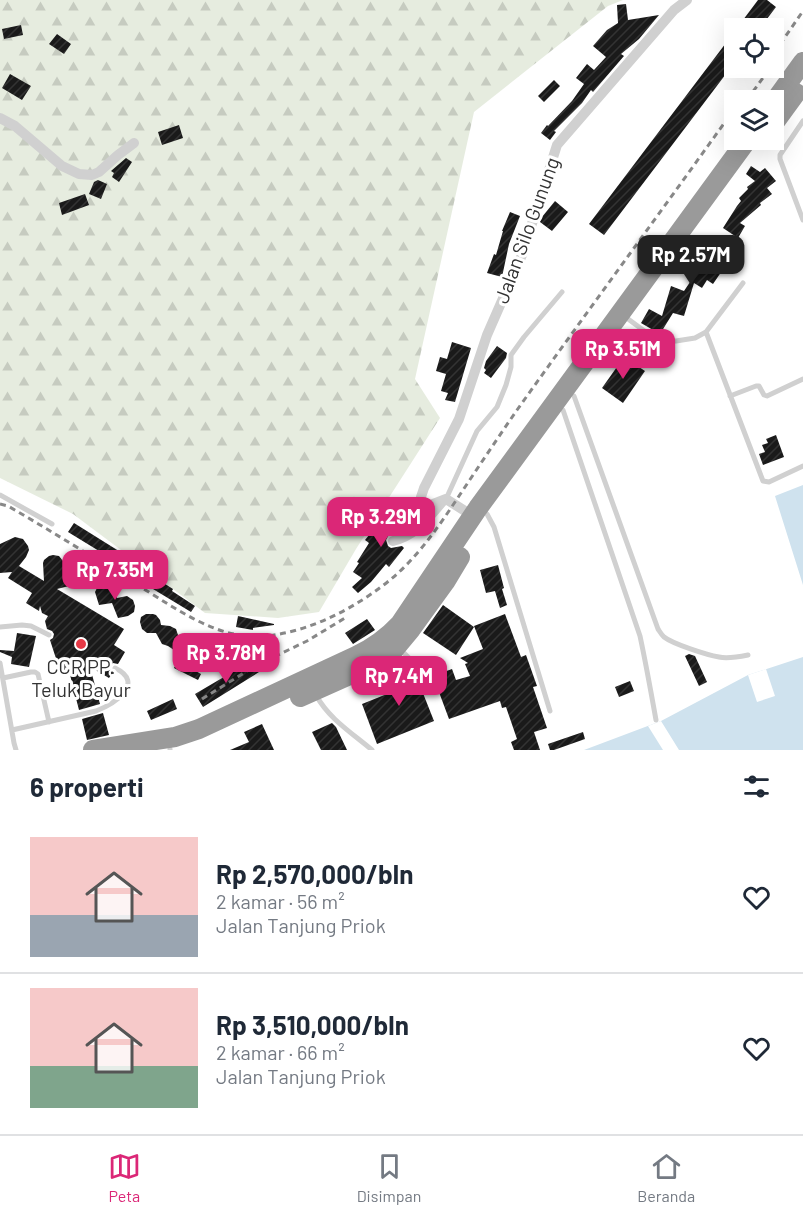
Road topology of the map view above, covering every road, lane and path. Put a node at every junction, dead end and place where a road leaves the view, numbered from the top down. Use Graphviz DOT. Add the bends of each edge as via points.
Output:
graph roads {
  1 [pos="687,0"];
  2 [pos="803,62"];
  3 [pos="803,83"];
  4 [pos="783,90"];
  5 [pos="784,109"];
  6 [pos="0,118"];
  7 [pos="803,122"];
  8 [pos="134,143"];
  9 [pos="740,150"];
  10 [pos="754,150"];
  11 [pos="802,217"];
  12 [pos="742,283"];
  13 [pos="562,292"];
  14 [pos="620,323"];
  15 [pos="706,332"];
  16 [pos="658,341"];
  17 [pos="803,380"];
  18 [pos="730,396"];
  19 [pos="568,403"];
  20 [pos="803,466"];
  21 [pos="0,495"];
  22 [pos="446,499"];
  23 [pos="480,513"];
  24 [pos="52,524"];
  25 [pos="393,542"];
  26 [pos="0,627"];
  27 [pos="49,635"];
  28 [pos="398,646"];
  29 [pos="748,656"];
  30 [pos="0,663"];
  31 [pos="415,664"];
  32 [pos="116,668"];
  33 [pos="3,678"];
  34 [pos="314,691"];
  35 [pos="550,711"];
  36 [pos="656,720"];
  37 [pos="49,722"];
  38 [pos="12,730"];
  39 [pos="16,750"];
  40 [pos="93,750"];
  41 [pos="165,750"];
  42 [pos="170,750"];
  43 [pos="372,750"];
  1 -- 22 [label="street, Jalan Silo Gunung" via="674,10 557,145 522,255 487,335 459,419 421,501 428,506"];
  2 -- 4 [label="highway"];
  3 -- 5 [label="highway"];
  6 -- 8 [label="street" via="62,166 79,174 99,172"];
  7 -- 11 [label="lane" via="780,155"];
  9 -- 14 [label="highway"];
  10 -- 14 [label="highway"];
  12 -- 15 [label="lane"];
  13 -- 22 [label="lane" via="511,355 511,367 497,407 477,431"];
  14 -- 16 [label="lane"];
  14 -- 16 [label="lane" via="648,354 657,351"];
  14 -- 19 [label="highway"];
  14 -- 23 [label="highway"];
  15 -- 16 [label="lane" via="686,340"];
  15 -- 18 [label="lane"];
  17 -- 18 [label="lane" via="767,396 759,386"];
  18 -- 20 [label="lane" via="762,481 769,482"];
  19 -- 23 [label="highway" via="516,480"];
  19 -- 29 [label="lane" via="662,635 711,655"];
  19 -- 36 [label="lane" via="640,636"];
  21 -- 24 [label="lane"];
  22 -- 23 [label="street"];
  22 -- 25 [label="street" via="412,534"];
  23 -- 28 [label="highway" via="445,582"];
  23 -- 35 [label="lane" via="494,527"];
  23 -- 40 [label="highway" via="400,624 372,648 188,733"];
  26 -- 27 [label="lane" via="31,626"];
  28 -- 31 [label="lane"];
  28 -- 34 [label="highway" via="379,662"];
  30 -- 33 [label="lane"];
  32 -- 37 [label="lane" via="127,676 127,686 115,702 96,711"];
  33 -- 37 [label="lane" via="38,674"];
  33 -- 38 [label="lane"];
  34 -- 42 [label="highway"];
  34 -- 43 [label="lane" via="334,719"];
  37 -- 38 [label="lane"];
  38 -- 39 [label="lane"];
  41 -- 42 [label="highway"];
}
